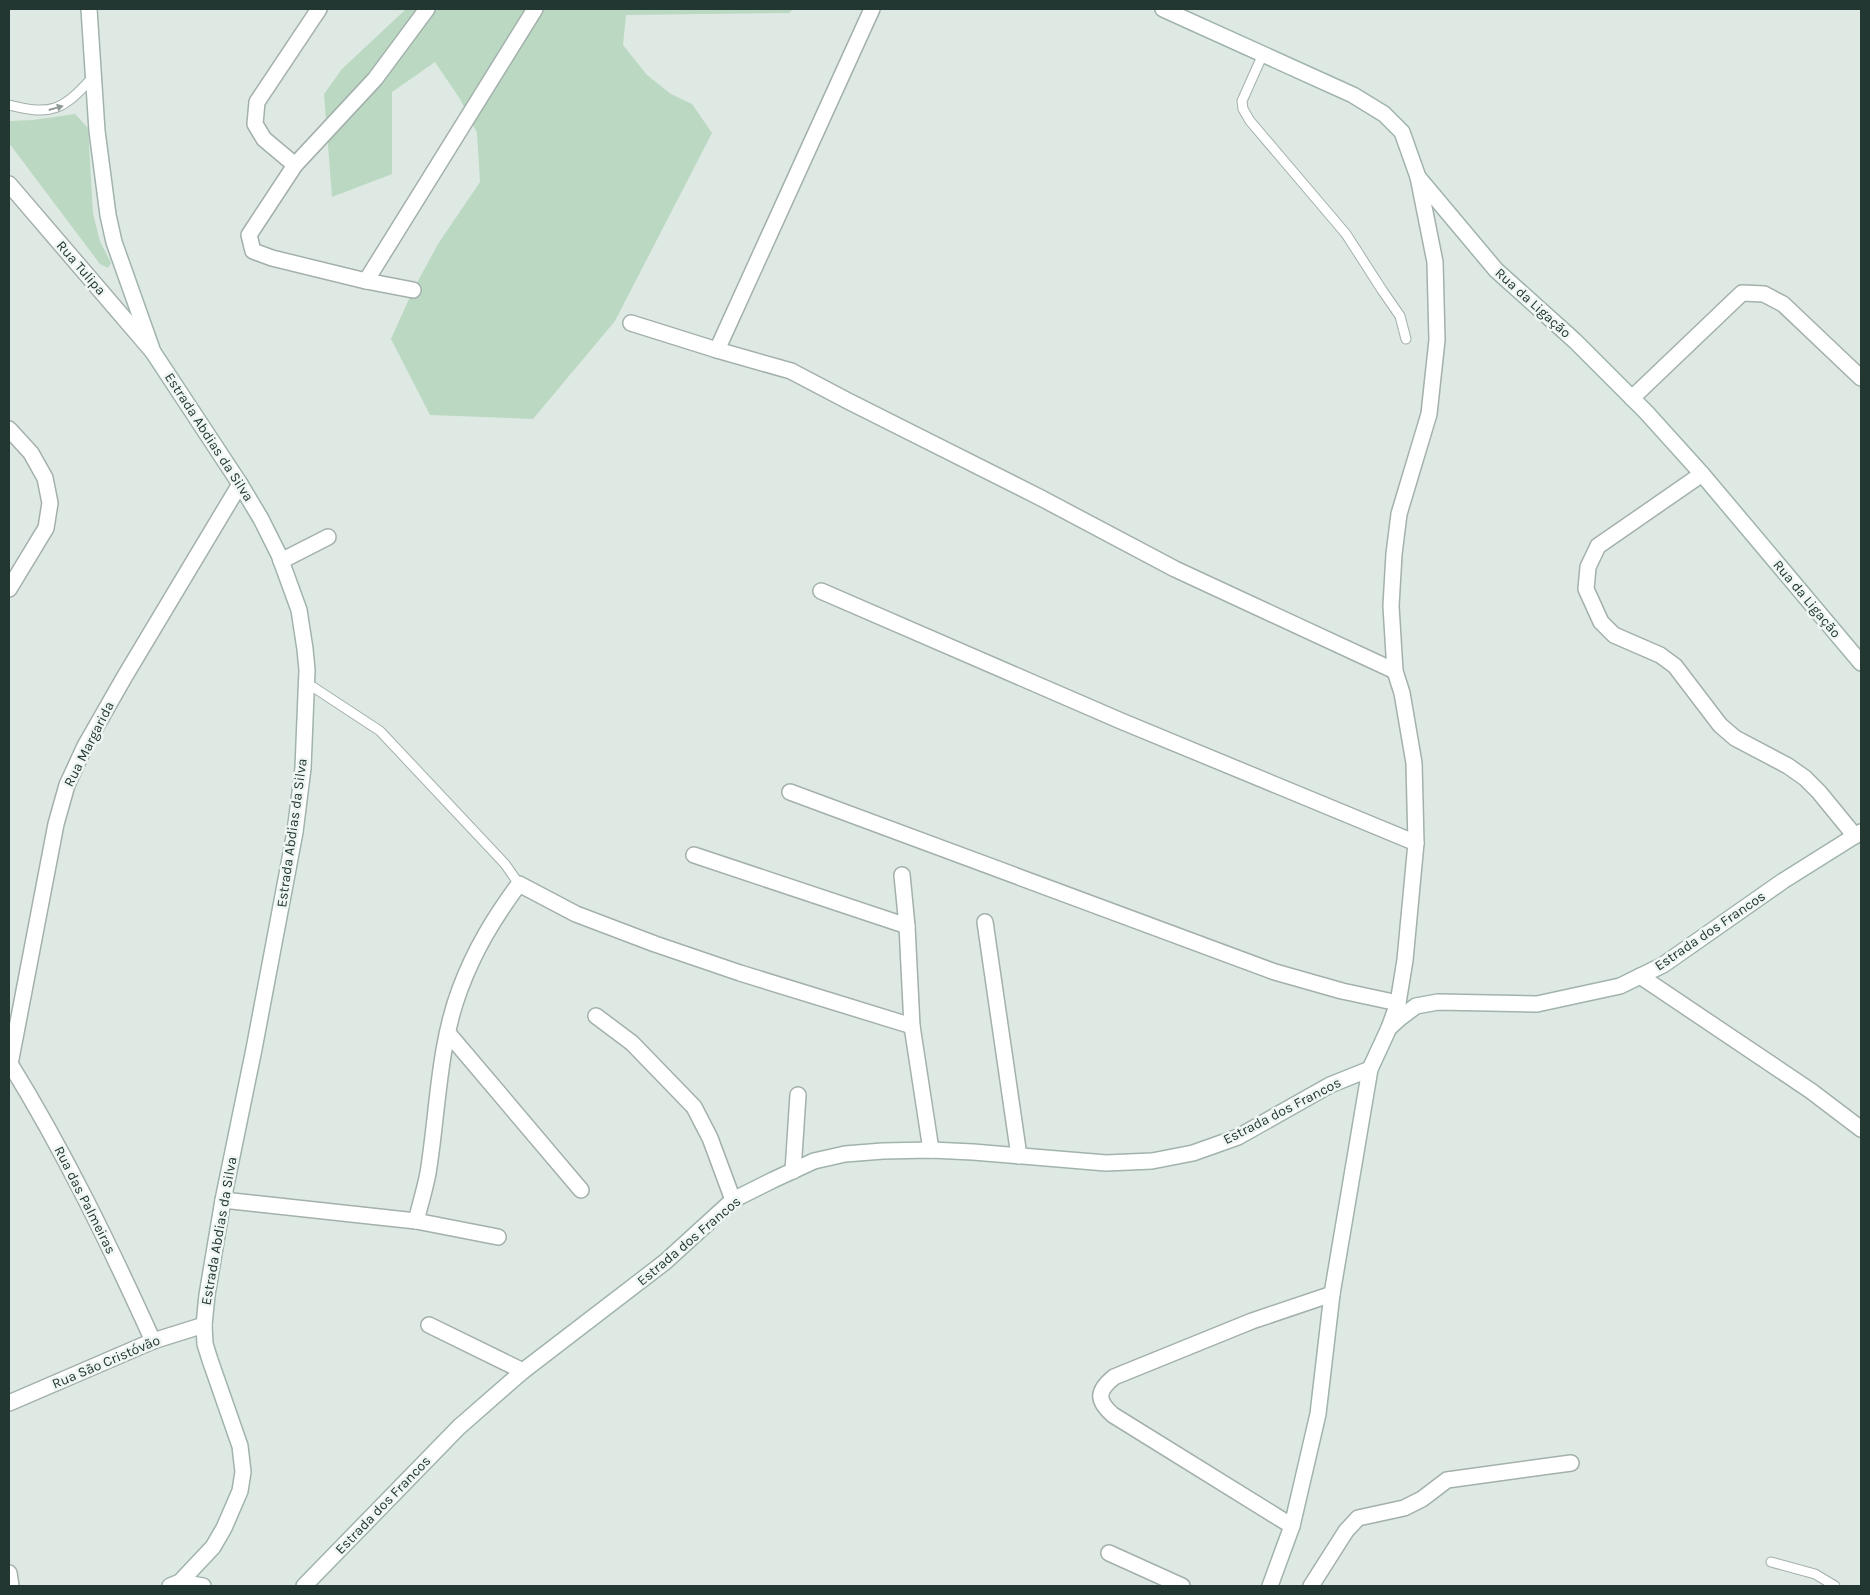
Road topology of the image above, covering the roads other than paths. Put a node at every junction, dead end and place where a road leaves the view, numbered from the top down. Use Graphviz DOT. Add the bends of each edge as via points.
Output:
graph roads {
  1 [pos="88,9"];
  2 [pos="319,9"];
  3 [pos="426,9"];
  4 [pos="535,9"];
  5 [pos="872,9"];
  6 [pos="1163,9"];
  7 [pos="1263,54"];
  8 [pos="92,78"];
  9 [pos="9,105"];
  10 [pos="295,165"];
  11 [pos="1418,177"];
  12 [pos="9,184"];
  13 [pos="366,281"];
  14 [pos="413,290"];
  15 [pos="631,323"];
  16 [pos="1406,339"];
  17 [pos="717,350"];
  18 [pos="153,352"];
  19 [pos="1861,378"];
  20 [pos="1632,398"];
  21 [pos="9,429"];
  22 [pos="1702,474"];
  23 [pos="240,484"];
  24 [pos="328,537"];
  25 [pos="281,560"];
  26 [pos="9,589"];
  27 [pos="821,591"];
  28 [pos="1861,663"];
  29 [pos="1395,671"];
  30 [pos="306,683"];
  31 [pos="790,792"];
  32 [pos="1858,834"];
  33 [pos="1416,843"];
  34 [pos="694,855"];
  35 [pos="902,875"];
  36 [pos="519,884"];
  37 [pos="985,922"];
  38 [pos="907,926"];
  39 [pos="1640,976"];
  40 [pos="1398,1003"];
  41 [pos="596,1016"];
  42 [pos="912,1026"];
  43 [pos="1389,1028"];
  44 [pos="448,1033"];
  45 [pos="9,1063"];
  46 [pos="1370,1069"];
  47 [pos="798,1095"];
  48 [pos="1861,1129"];
  49 [pos="931,1150"];
  50 [pos="1020,1156"];
  51 [pos="793,1171"];
  52 [pos="581,1190"];
  53 [pos="223,1200"];
  54 [pos="733,1200"];
  55 [pos="416,1221"];
  56 [pos="498,1237"];
  57 [pos="1332,1294"];
  58 [pos="204,1325"];
  59 [pos="429,1326"];
  60 [pos="153,1341"];
  61 [pos="523,1372"];
  62 [pos="9,1403"];
  63 [pos="1571,1463"];
  64 [pos="1292,1526"];
  65 [pos="1110,1553"];
  66 [pos="1770,1562"];
  67 [pos="9,1573"];
  68 [pos="175,1584"];
  69 [pos="11,1586"];
  70 [pos="203,1586"];
  71 [pos="304,1586"];
  72 [pos="1182,1586"];
  73 [pos="1270,1586"];
  74 [pos="1311,1586"];
  75 [pos="1835,1586"];
  1 -- 8 [label="street, Estrada Abdias da Silva"];
  2 -- 10 [label="street" via="257,102 255,124 264,139"];
  3 -- 10 [label="street" via="374,79"];
  4 -- 13 [label="street"];
  5 -- 17 [label="street"];
  6 -- 7 [label="street, Rua da Ligação"];
  7 -- 11 [label="street, Rua da Ligação" via="1352,95 1384,114 1402,132"];
  7 -- 16 [label="lane" via="1242,101 1242,109 1346,234 1400,316"];
  9 -- 8 [label="lane, one-way" via="44,111 62,107"];
  8 -- 18 [label="street, Estrada Abdias da Silva" via="114,242"];
  10 -- 13 [label="street" via="249,235 253,251"];
  11 -- 20 [label="street, Rua da Ligação" via="1496,270"];
  11 -- 29 [label="street" via="1435,262 1437,340 1429,414 1399,514 1391,606"];
  12 -- 18 [label="street, Rua Tulipa"];
  13 -- 14 [label="street"];
  15 -- 17 [label="street"];
  17 -- 29 [label="street" via="791,371 1175,569"];
  18 -- 23 [label="street, Estrada Abdias da Silva"];
  19 -- 20 [label="street" via="1783,304 1764,294 1742,293"];
  20 -- 22 [label="street, Rua da Ligação"];
  21 -- 26 [label="street" via="31,453 45,478 50,502 46,528"];
  22 -- 28 [label="street, Rua da Ligação"];
  22 -- 32 [label="street" via="1598,546 1588,567 1586,589 1601,622 1614,635 1660,654 1675,666 1720,725 1735,738 1805,778"];
  23 -- 25 [label="street, Estrada Abdias da Silva"];
  23 -- 45 [label="street, Rua Margarida" via="125,676 67,785 56,824"];
  24 -- 25 [label="street"];
  25 -- 30 [label="street, Estrada Abdias da Silva" via="299,610"];
  27 -- 33 [label="street" via="1121,721"];
  29 -- 33 [label="street" via="1402,692 1414,763"];
  30 -- 36 [label="lane" via="380,731 505,864"];
  30 -- 53 [label="street, Estrada Abdias da Silva" via="303,768 295,832"];
  31 -- 40 [label="street" via="1275,972"];
  32 -- 39 [label="street, Estrada dos Francos" via="1783,881 1663,965"];
  33 -- 40 [label="street"];
  34 -- 38 [label="street"];
  35 -- 38 [label="street"];
  36 -- 42 [label="street" via="576,914 655,944"];
  36 -- 44 [label="street" via="480,943 460,990"];
  37 -- 50 [label="street"];
  38 -- 42 [label="street"];
  39 -- 43 [label="street, Estrada dos Francos" via="1620,986 1537,1004 1438,1002 1416,1006"];
  39 -- 48 [label="street" via="1811,1091"];
  40 -- 43 [label="street"];
  41 -- 54 [label="street" via="632,1043 694,1107 710,1138"];
  42 -- 49 [label="street"];
  43 -- 46 [label="street, Estrada dos Francos"];
  44 -- 52 [label="street"];
  44 -- 55 [label="street" via="428,1174"];
  45 -- 60 [label="street, Rua das Palmeiras" via="97,1222"];
  46 -- 50 [label="street, Estrada dos Francos" via="1330,1085 1238,1137 1193,1153 1152,1161 1106,1164"];
  46 -- 57 [label="street, Estrada dos Francos"];
  47 -- 51 [label="street"];
  49 -- 50 [label="street, Estrada dos Francos"];
  49 -- 51 [label="street, Estrada dos Francos" via="845,1154 814,1161"];
  51 -- 54 [label="street, Estrada dos Francos"];
  53 -- 55 [label="street"];
  53 -- 58 [label="street, Estrada Abdias da Silva"];
  54 -- 61 [label="street, Estrada dos Francos" via="665,1262"];
  55 -- 56 [label="street"];
  57 -- 64 [label="street, Estrada dos Francos" via="1318,1414"];
  57 -- 64 [label="street" via="1252,1321 1114,1377 1104,1385 1100,1394 1103,1406 1113,1415"];
  58 -- 60 [label="street, Rua São Cristóvão"];
  58 -- 68 [label="street, Estrada Abdias da Silva" via="205,1344 240,1446 243,1472 240,1491 213,1547"];
  59 -- 61 [label="street"];
  60 -- 62 [label="street, Rua São Cristóvão"];
  61 -- 71 [label="street, Estrada dos Francos" via="459,1428"];
  63 -- 74 [label="street" via="1447,1480 1404,1508 1358,1518"];
  64 -- 73 [label="street, Estrada dos Francos"];
  65 -- 72 [label="street"];
  66 -- 75 [label="lane" via="1815,1574"];
  67 -- 69 [label="street"];
  68 -- 70 [label="street"];
}
